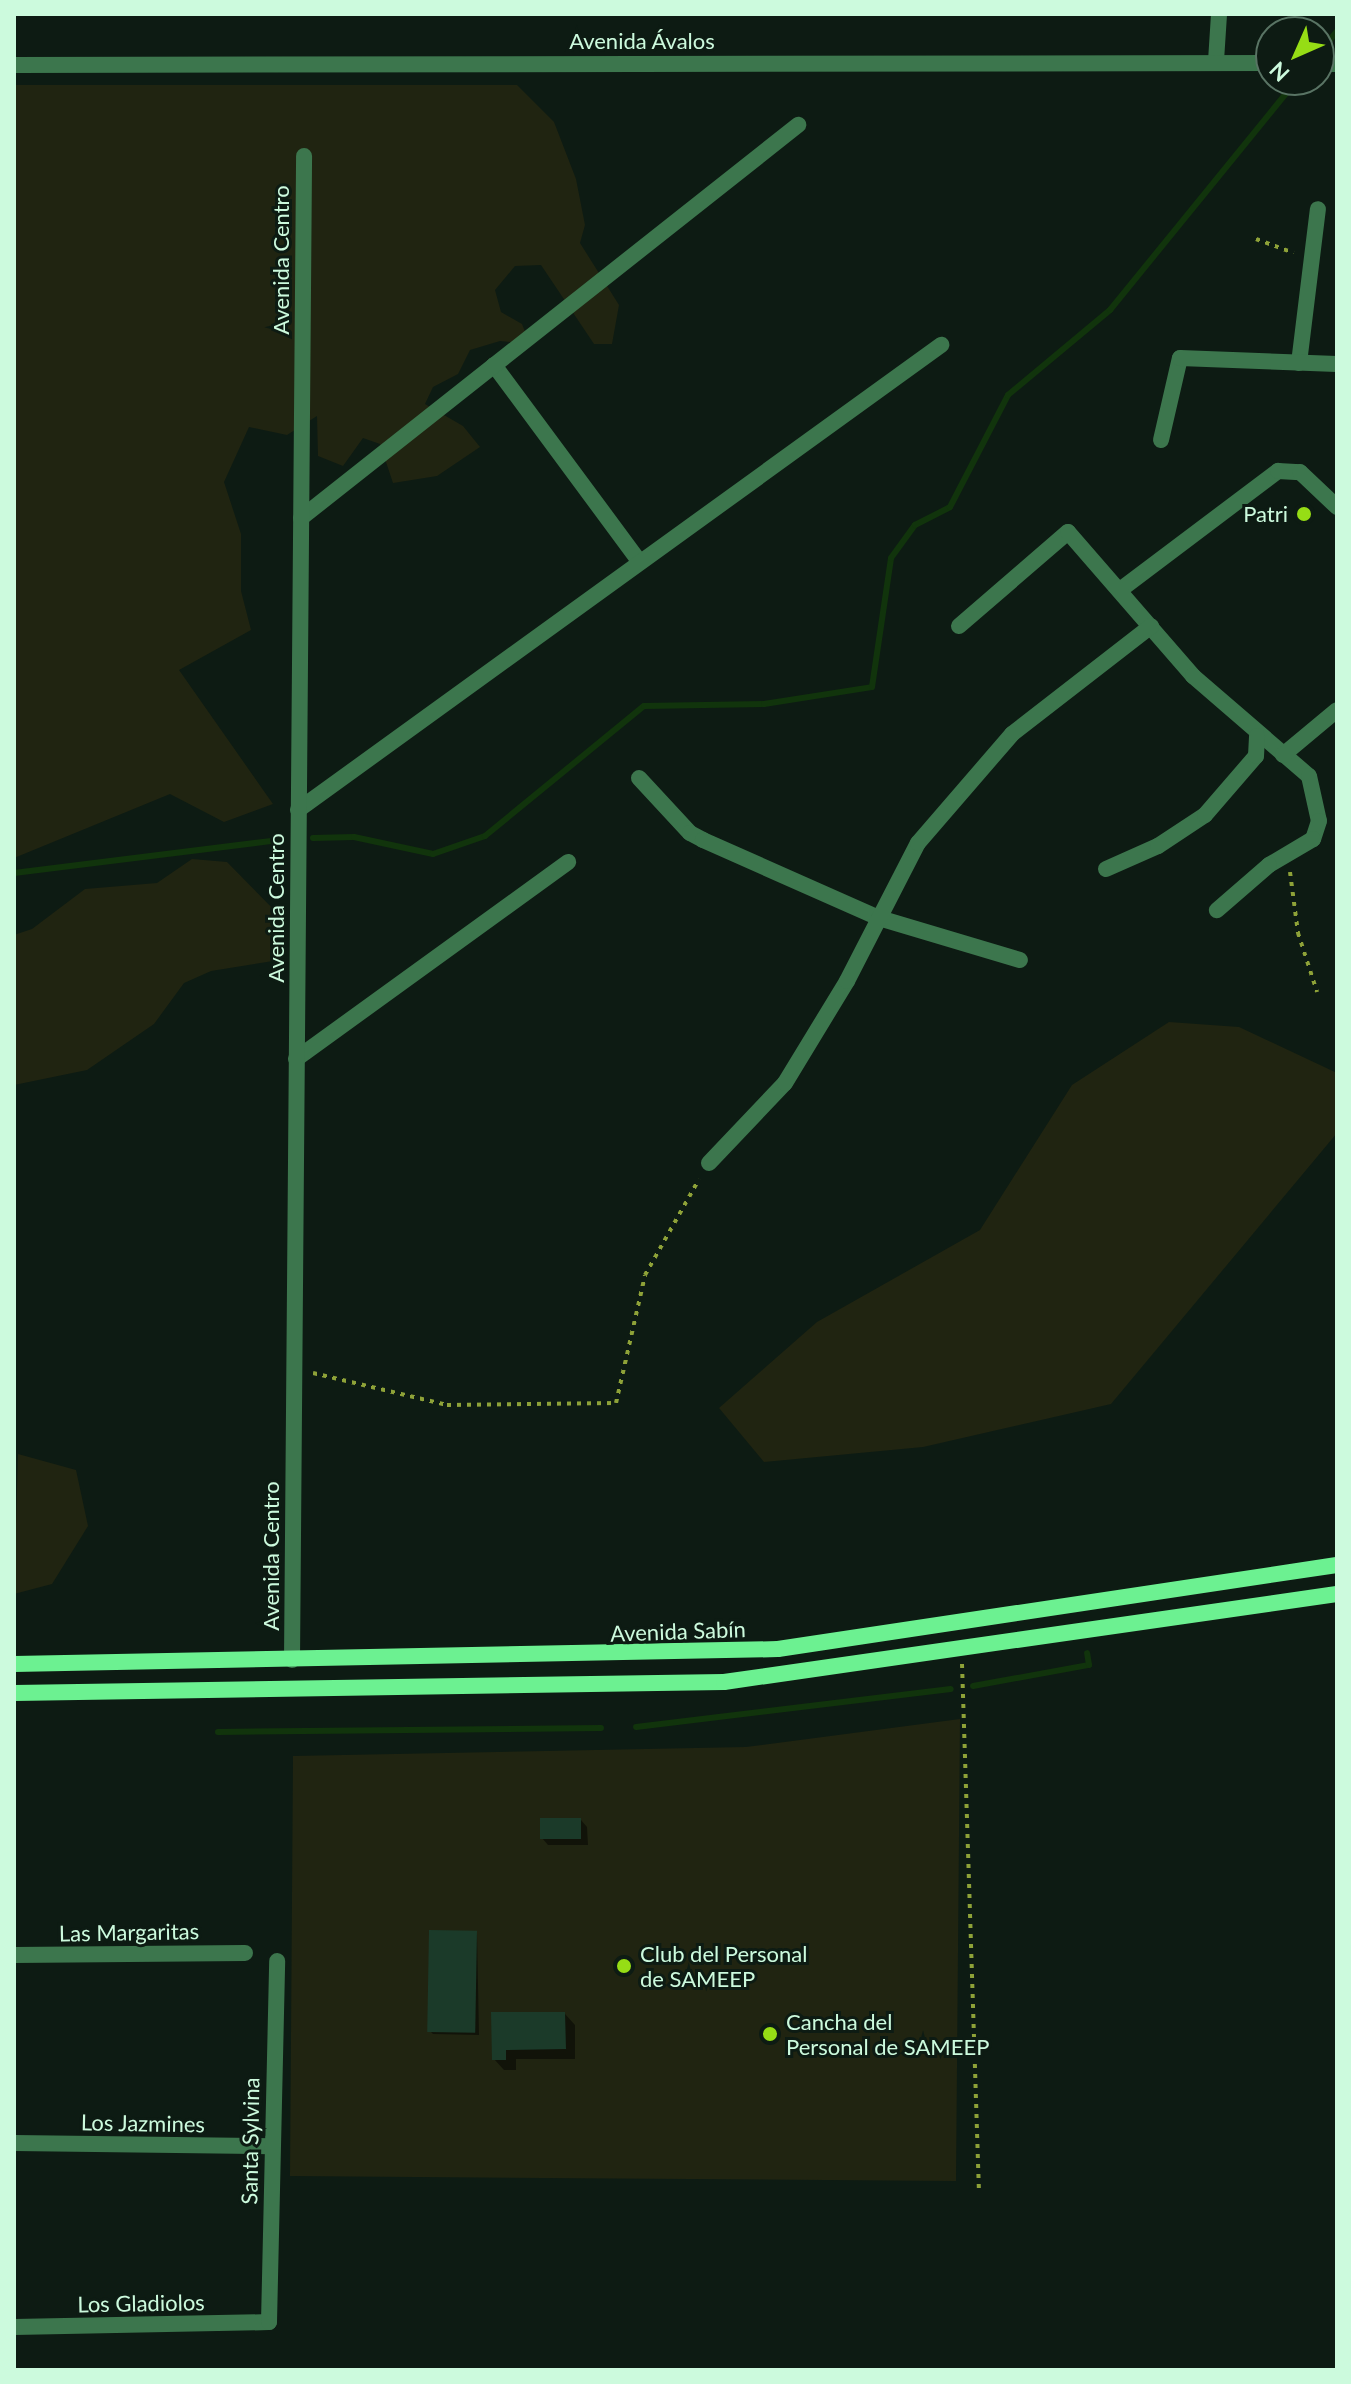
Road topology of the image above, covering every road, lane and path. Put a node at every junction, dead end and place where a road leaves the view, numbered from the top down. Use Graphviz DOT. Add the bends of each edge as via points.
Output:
graph roads {
  1 [pos="1219,14"];
  2 [pos="1216,61"];
  3 [pos="1255,62"];
  4 [pos="14,65"];
  5 [pos="798,125"];
  6 [pos="304,156"];
  7 [pos="1318,209"];
  8 [pos="1256,239"];
  9 [pos="1312,260"];
  10 [pos="941,345"];
  11 [pos="1299,363"];
  12 [pos="1337,364"];
  13 [pos="494,365"];
  14 [pos="1161,440"];
  15 [pos="1337,507"];
  16 [pos="301,518"];
  17 [pos="639,561"];
  18 [pos="1120,590"];
  19 [pos="959,626"];
  20 [pos="1151,626"];
  21 [pos="1337,710"];
  22 [pos="1257,736"];
  23 [pos="1283,755"];
  24 [pos="639,778"];
  25 [pos="298,810"];
  26 [pos="1288,853"];
  27 [pos="568,862"];
  28 [pos="1106,869"];
  29 [pos="1217,910"];
  30 [pos="879,918"];
  31 [pos="1020,960"];
  32 [pos="1317,992"];
  33 [pos="296,1059"];
  34 [pos="709,1163"];
  35 [pos="294,1369"];
  36 [pos="1337,1565"];
  37 [pos="1337,1594"];
  38 [pos="961,1650"];
  39 [pos="292,1660"];
  40 [pos="14,1664"];
  41 [pos="14,1693"];
  42 [pos="245,1953"];
  43 [pos="14,1955"];
  44 [pos="277,1961"];
  45 [pos="14,2143"];
  46 [pos="272,2146"];
  47 [pos="979,2193"];
  48 [pos="269,2322"];
  49 [pos="14,2327"];
  1 -- 2 [label="street"];
  2 -- 3 [label="street, Avenida Ávalos"];
  2 -- 4 [label="street, Avenida Ávalos"];
  5 -- 13 [label="street"];
  6 -- 16 [label="street, Avenida Centro"];
  7 -- 9 [label="street"];
  8 -- 9 [label="path"];
  9 -- 11 [label="street"];
  10 -- 17 [label="street"];
  11 -- 12 [label="street"];
  11 -- 14 [label="street" via="1180,358"];
  13 -- 16 [label="street"];
  13 -- 17 [label="street"];
  15 -- 18 [label="street" via="1300,472 1278,471"];
  16 -- 25 [label="street, Avenida Centro"];
  17 -- 25 [label="street"];
  18 -- 19 [label="street" via="1068,532"];
  18 -- 20 [label="street"];
  20 -- 22 [label="street" via="1193,676"];
  20 -- 30 [label="street" via="1012,734 918,843"];
  21 -- 23 [label="street"];
  22 -- 23 [label="street"];
  22 -- 28 [label="street" via="1256,756 1205,815 1158,846"];
  23 -- 26 [label="street" via="1309,776 1319,821 1313,839"];
  24 -- 30 [label="street" via="690,833"];
  25 -- 33 [label="street, Avenida Centro"];
  26 -- 29 [label="street"];
  26 -- 32 [label="path" via="1298,933"];
  27 -- 33 [label="street"];
  30 -- 31 [label="street"];
  30 -- 34 [label="street" via="785,1083"];
  33 -- 35 [label="street, Avenida Centro"];
  34 -- 35 [label="path" via="645,1275 616,1403 447,1405"];
  35 -- 39 [label="street, Avenida Centro"];
  36 -- 39 [label="main road, Avenida Sabín" via="778,1649"];
  37 -- 38 [label="main road"];
  38 -- 41 [label="main road" via="724,1682"];
  38 -- 47 [label="path"];
  39 -- 40 [label="main road, Avenida Sabín"];
  42 -- 43 [label="street, Las Margaritas"];
  44 -- 46 [label="street, Santa Sylvina"];
  45 -- 46 [label="street, Los Jazmines"];
  46 -- 48 [label="street, Santa Sylvina"];
  48 -- 49 [label="street, Los Gladiolos"];
}
